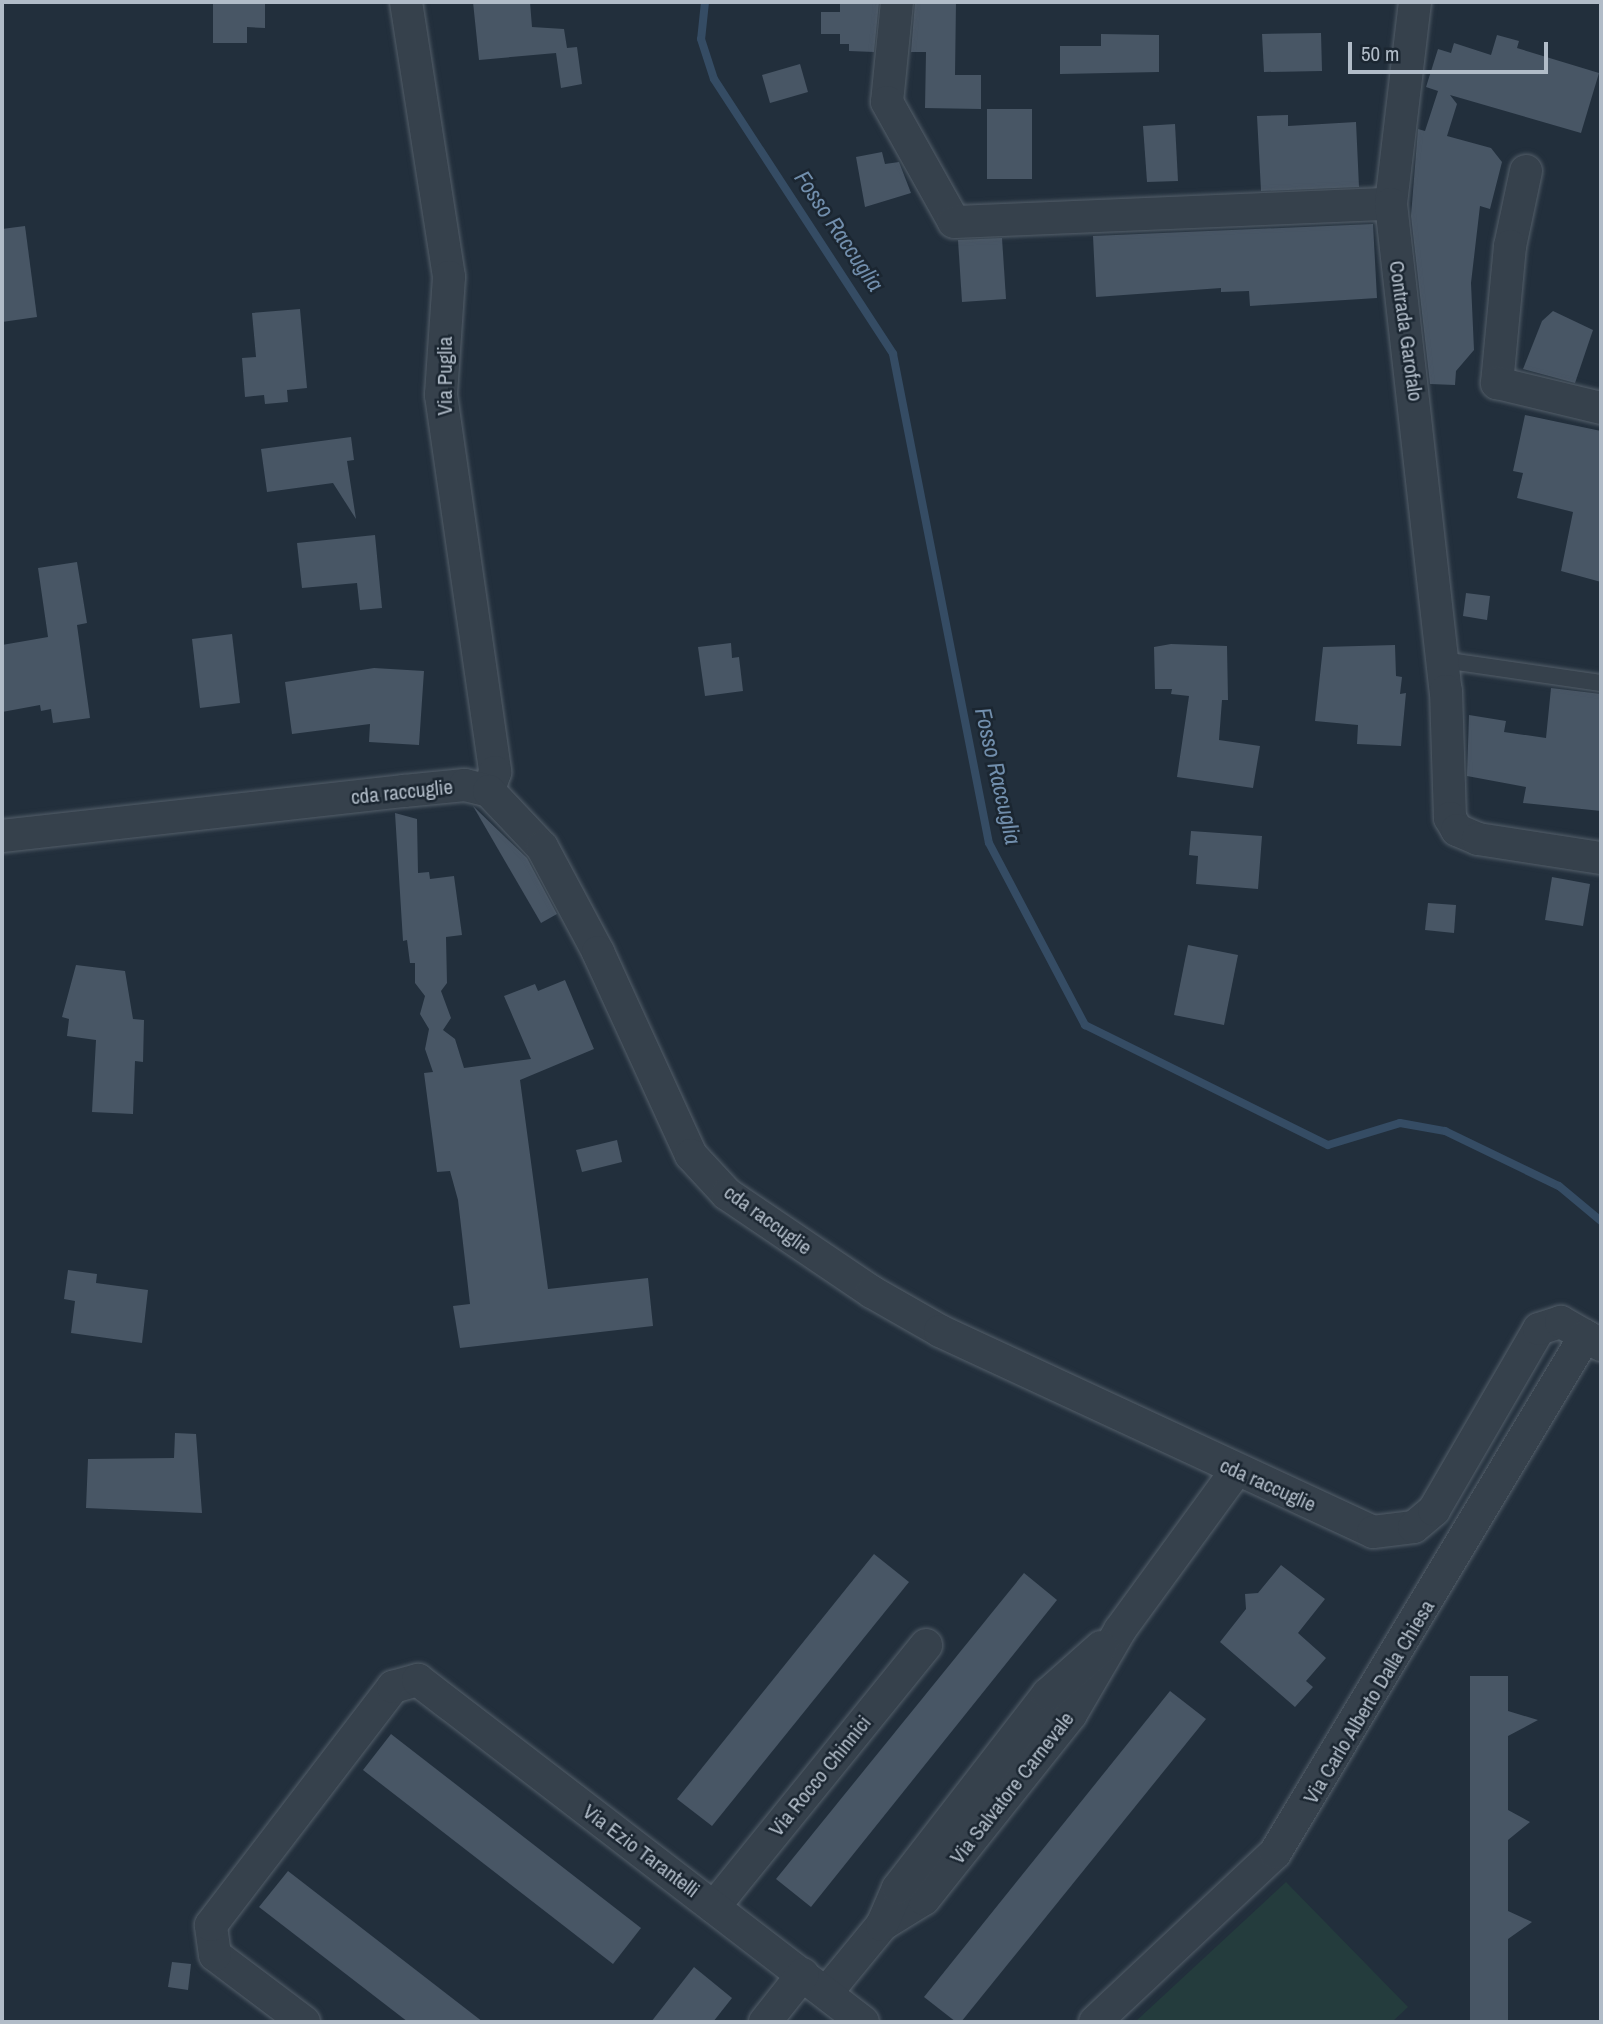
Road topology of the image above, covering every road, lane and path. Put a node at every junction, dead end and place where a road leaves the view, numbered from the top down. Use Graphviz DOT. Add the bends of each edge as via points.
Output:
graph roads {
  1 [pos="406,2"];
  2 [pos="897,2"];
  3 [pos="1415,2"];
  4 [pos="1527,171"];
  5 [pos="1391,204"];
  6 [pos="1601,408"];
  7 [pos="1443,660"];
  8 [pos="1601,683"];
  9 [pos="489,791"];
  10 [pos="2,836"];
  11 [pos="1601,858"];
  12 [pos="1593,1341"];
  13 [pos="1236,1471"];
  14 [pos="926,1645"];
  15 [pos="714,1907"];
  16 [pos="803,1974"];
  17 [pos="827,1992"];
  18 [pos="304,2022"];
  19 [pos="765,2022"];
  20 [pos="863,2022"];
  21 [pos="1095,2022"];
  1 -- 9 [label="street, Via Puglia" via="449,276 441,395 495,772"];
  2 -- 5 [label="street" via="887,102 954,222"];
  3 -- 5 [label="street, Contrada Garofalo"];
  4 -- 6 [label="street" via="1510,246 1497,383"];
  5 -- 7 [label="street, Contrada Garofalo"];
  7 -- 8 [label="lane"];
  7 -- 11 [label="street, Contrada Garofalo" via="1446,788 1457,830 1478,839"];
  9 -- 10 [label="street, cda raccuglie" via="465,785 404,790"];
  9 -- 13 [label="street, cda raccuglie" via="542,847 598,952 691,1155 727,1194 872,1292 940,1331"];
  12 -- 13 [label="street, cda raccuglie" via="1561,1322 1539,1329 1434,1510 1414,1527 1373,1532"];
  12 -- 21 [label="street, Via Carlo Alberto Dalla Chiesa" via="1275,1853"];
  13 -- 17 [label="street, Via Salvatore Carnevale" via="1120,1630 1048,1694 898,1888 882,1925"];
  14 -- 15 [label="street, Via Rocco Chinnici"];
  15 -- 16 [label="street, Via Ezio Tarantelli"];
  15 -- 18 [label="street, Via Ezio Tarantelli" via="418,1680 393,1687 211,1925 215,1955"];
  16 -- 17 [label="street, Via Ezio Tarantelli"];
  16 -- 19 [label="street"];
  17 -- 20 [label="street, Via Ezio Tarantelli"];
}
